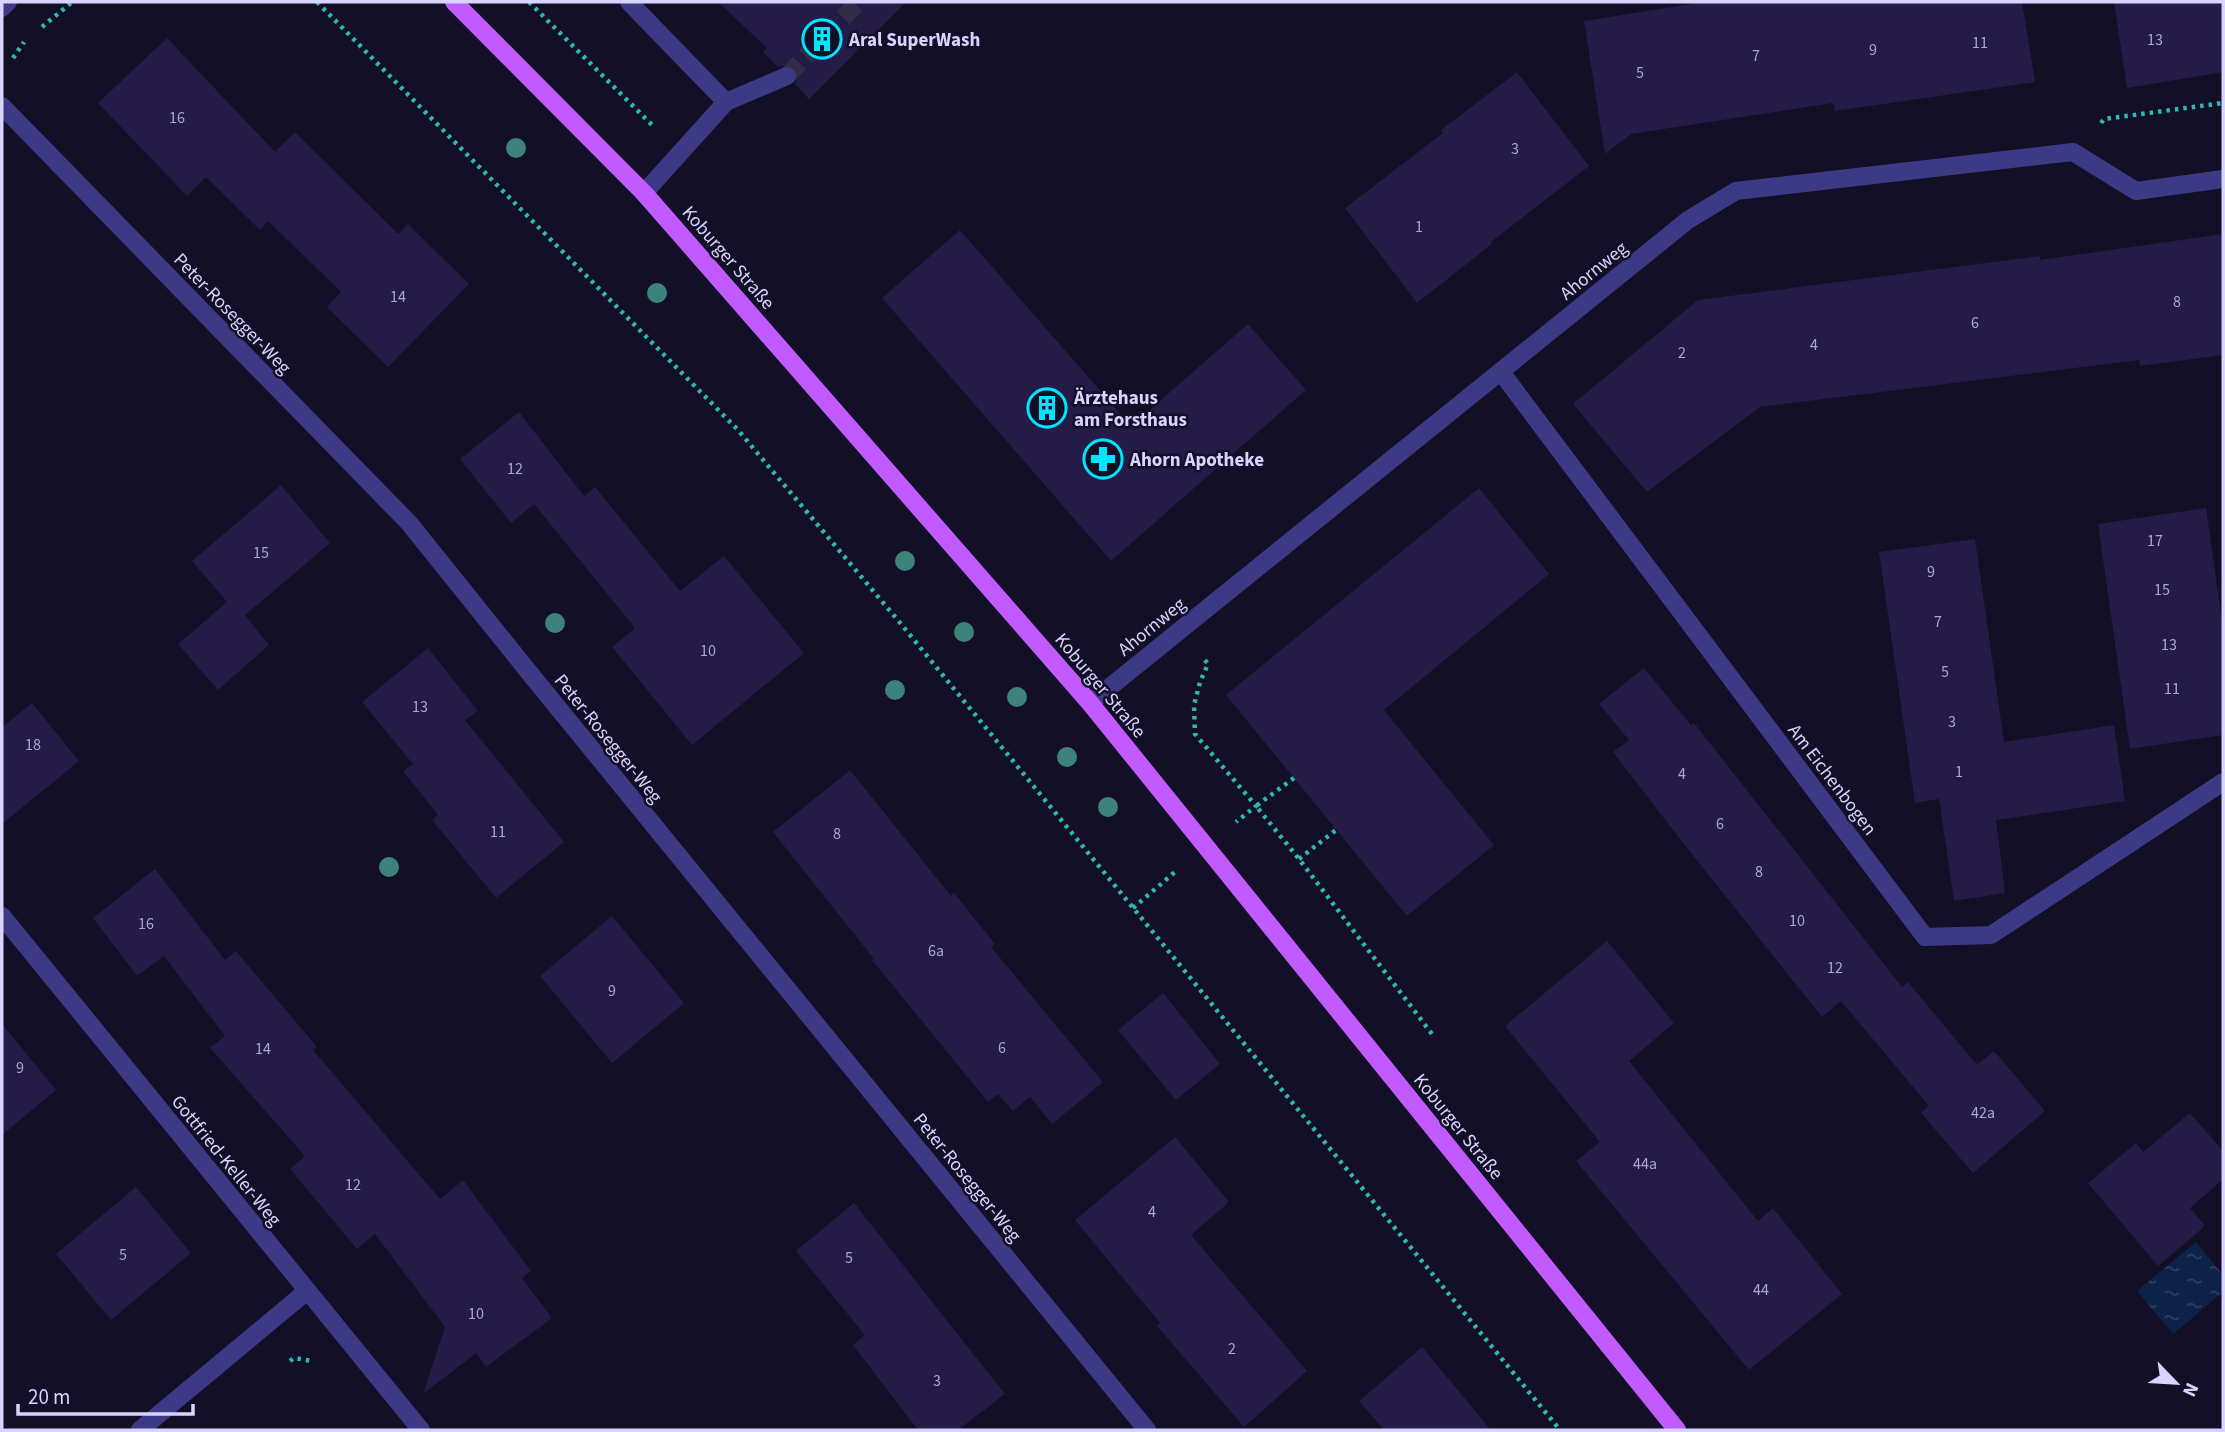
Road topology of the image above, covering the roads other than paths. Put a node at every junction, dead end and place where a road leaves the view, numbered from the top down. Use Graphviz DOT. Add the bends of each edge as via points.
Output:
graph roads {
  1 [pos="8,2"];
  2 [pos="454,2"];
  3 [pos="629,2"];
  4 [pos="2,8"];
  5 [pos="787,76"];
  6 [pos="726,102"];
  7 [pos="2,106"];
  8 [pos="2223,179"];
  9 [pos="644,193"];
  10 [pos="1501,372"];
  11 [pos="1090,703"];
  12 [pos="2223,782"];
  13 [pos="2,916"];
  14 [pos="307,1292"];
  15 [pos="140,1430"];
  16 [pos="421,1430"];
  17 [pos="1147,1430"];
  18 [pos="1677,1430"];
  1 -- 4 [label="street"];
  2 -- 9 [label="main road, Koburger Straße"];
  3 -- 6 [label="street"];
  5 -- 6 [label="street"];
  6 -- 9 [label="street"];
  7 -- 17 [label="street, Peter-Rosegger-Weg" via="409,523"];
  8 -- 10 [label="street, Ahornweg" via="2136,191 2073,152 1736,191 1688,220"];
  9 -- 11 [label="main road, Koburger Straße"];
  10 -- 11 [label="street, Ahornweg"];
  10 -- 12 [label="street, Am Eichenbogen" via="1925,937 1991,935"];
  11 -- 18 [label="main road, Koburger Straße"];
  13 -- 14 [label="street, Gottfried-Keller-Weg"];
  14 -- 15 [label="street"];
  14 -- 16 [label="street, Gottfried-Keller-Weg"];
}
